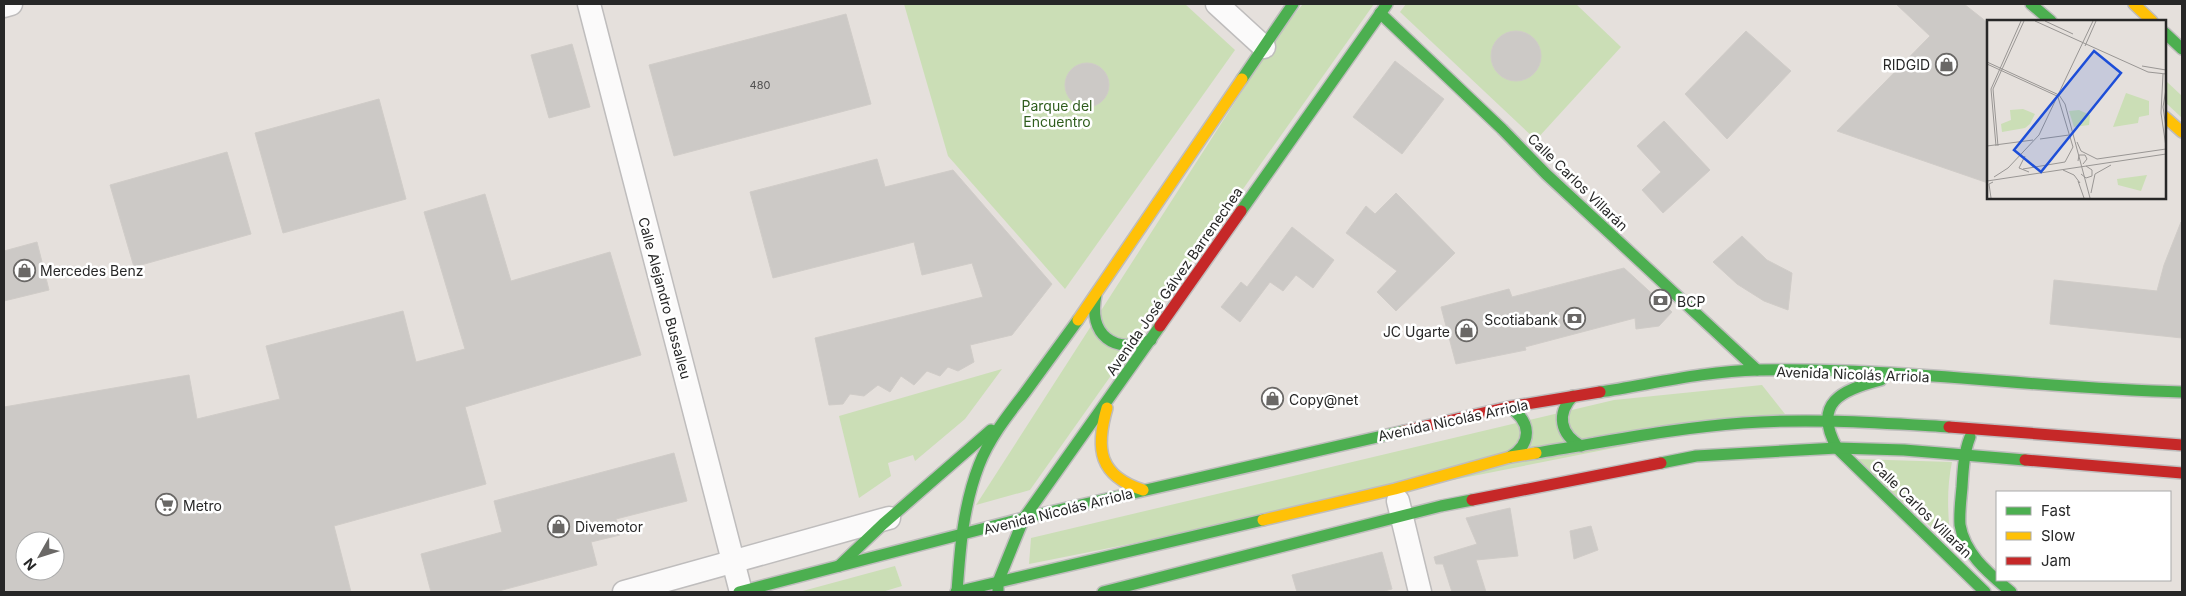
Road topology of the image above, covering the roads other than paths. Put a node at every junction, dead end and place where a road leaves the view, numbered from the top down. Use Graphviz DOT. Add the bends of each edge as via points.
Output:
graph roads {
  1 [pos="11,4"];
  2 [pos="589,4"];
  3 [pos="1217,4"];
  4 [pos="1293,4"];
  5 [pos="2031,4"];
  6 [pos="2134,4"];
  7 [pos="4,6"];
  8 [pos="1384,9"];
  9 [pos="2050,20"];
  10 [pos="2151,20"];
  11 [pos="2166,34"];
  12 [pos="1264,47"];
  13 [pos="2182,49"];
  14 [pos="2166,118"];
  15 [pos="2182,132"];
  16 [pos="1096,295"];
  17 [pos="1150,340"];
  18 [pos="1757,370"];
  19 [pos="1907,375"];
  20 [pos="2171,386"];
  21 [pos="2182,392"];
  22 [pos="1112,394"];
  23 [pos="1573,396"];
  24 [pos="2182,404"];
  25 [pos="1509,407"];
  26 [pos="1008,415"];
  27 [pos="1825,421"];
  28 [pos="1979,428"];
  29 [pos="2180,433"];
  30 [pos="2161,443"];
  31 [pos="2182,445"];
  32 [pos="1581,446"];
  33 [pos="1837,448"];
  34 [pos="1966,454"];
  35 [pos="1510,458"];
  36 [pos="2182,473"];
  37 [pos="1395,489"];
  38 [pos="1143,490"];
  39 [pos="1401,516"];
  40 [pos="890,518"];
  41 [pos="1024,518"];
  42 [pos="962,535"];
  43 [pos="734,563"];
  44 [pos="838,567"];
  45 [pos="998,587"];
  46 [pos="2000,591"];
  47 [pos="624,592"];
  48 [pos="740,592"];
  49 [pos="956,592"];
  50 [pos="1103,592"];
  51 [pos="1420,592"];
  1 -- 7 [label="street"];
  2 -- 43 [label="street, Calle Alejandro Bussalleu"];
  3 -- 12 [label="street"];
  4 -- 12 [label="main road"];
  5 -- 9 [label="main road"];
  6 -- 10 [label="main road"];
  8 -- 17 [label="main road, Avenida José Gálvez Barrenechea"];
  8 -- 18 [label="main road, Calle Carlos Villarán" via="1546,174"];
  11 -- 13 [label="main road"];
  12 -- 16 [label="main road"];
  14 -- 15 [label="main road"];
  16 -- 17 [label="main road" via="1093,315 1107,339 1132,347"];
  16 -- 26 [label="main road"];
  17 -- 22 [label="main road, Avenida José Gálvez Barrenechea"];
  18 -- 19 [label="main road, Avenida Nicolás Arriola"];
  18 -- 23 [label="main road, Avenida Nicolás Arriola"];
  19 -- 20 [label="main road, Avenida Nicolás Arriola" via="2130,391"];
  19 -- 27 [label="main road" via="1849,391 1834,402"];
  20 -- 21 [label="main road, Avenida Nicolás Arriola"];
  20 -- 24 [label="main road"];
  22 -- 38 [label="main road" via="1101,433 1102,456 1118,480"];
  22 -- 41 [label="main road, Avenida José Gálvez Barrenechea"];
  23 -- 25 [label="main road, Avenida Nicolás Arriola"];
  23 -- 32 [label="main road" via="1565,405 1561,423 1566,435"];
  25 -- 35 [label="main road" via="1522,416 1528,432 1523,448"];
  25 -- 38 [label="main road, Avenida Nicolás Arriola"];
  26 -- 40 [label="main road"];
  26 -- 42 [label="main road" via="979,465"];
  27 -- 28 [label="main road"];
  27 -- 32 [label="main road" via="1743,423"];
  27 -- 33 [label="main road"];
  28 -- 30 [label="main road"];
  28 -- 34 [label="main road, Calle Carlos Villarán" via="1968,439"];
  29 -- 30 [label="main road" via="2174,439"];
  30 -- 31 [label="main road"];
  32 -- 35 [label="main road"];
  33 -- 34 [label="main road"];
  33 -- 39 [label="main road" via="1696,456 1508,491"];
  33 -- 46 [label="main road, Calle Carlos Villarán"];
  34 -- 36 [label="main road"];
  34 -- 46 [label="main road, Calle Carlos Villarán" via="1961,534 1966,546"];
  35 -- 37 [label="main road"];
  37 -- 39 [label="street"];
  37 -- 45 [label="main road"];
  38 -- 41 [label="main road, Avenida Nicolás Arriola"];
  39 -- 50 [label="main road"];
  39 -- 51 [label="street"];
  40 -- 43 [label="street"];
  40 -- 44 [label="main road"];
  41 -- 42 [label="main road, Avenida Nicolás Arriola"];
  41 -- 45 [label="main road, Avenida José Gálvez Barrenechea"];
  42 -- 44 [label="main road, Avenida Nicolás Arriola"];
  42 -- 49 [label="main road"];
  43 -- 47 [label="street"];
  43 -- 48 [label="street, Calle Alejandro Bussalleu"];
  44 -- 48 [label="main road, Avenida Nicolás Arriola"];
  45 -- 49 [label="main road"];
}
